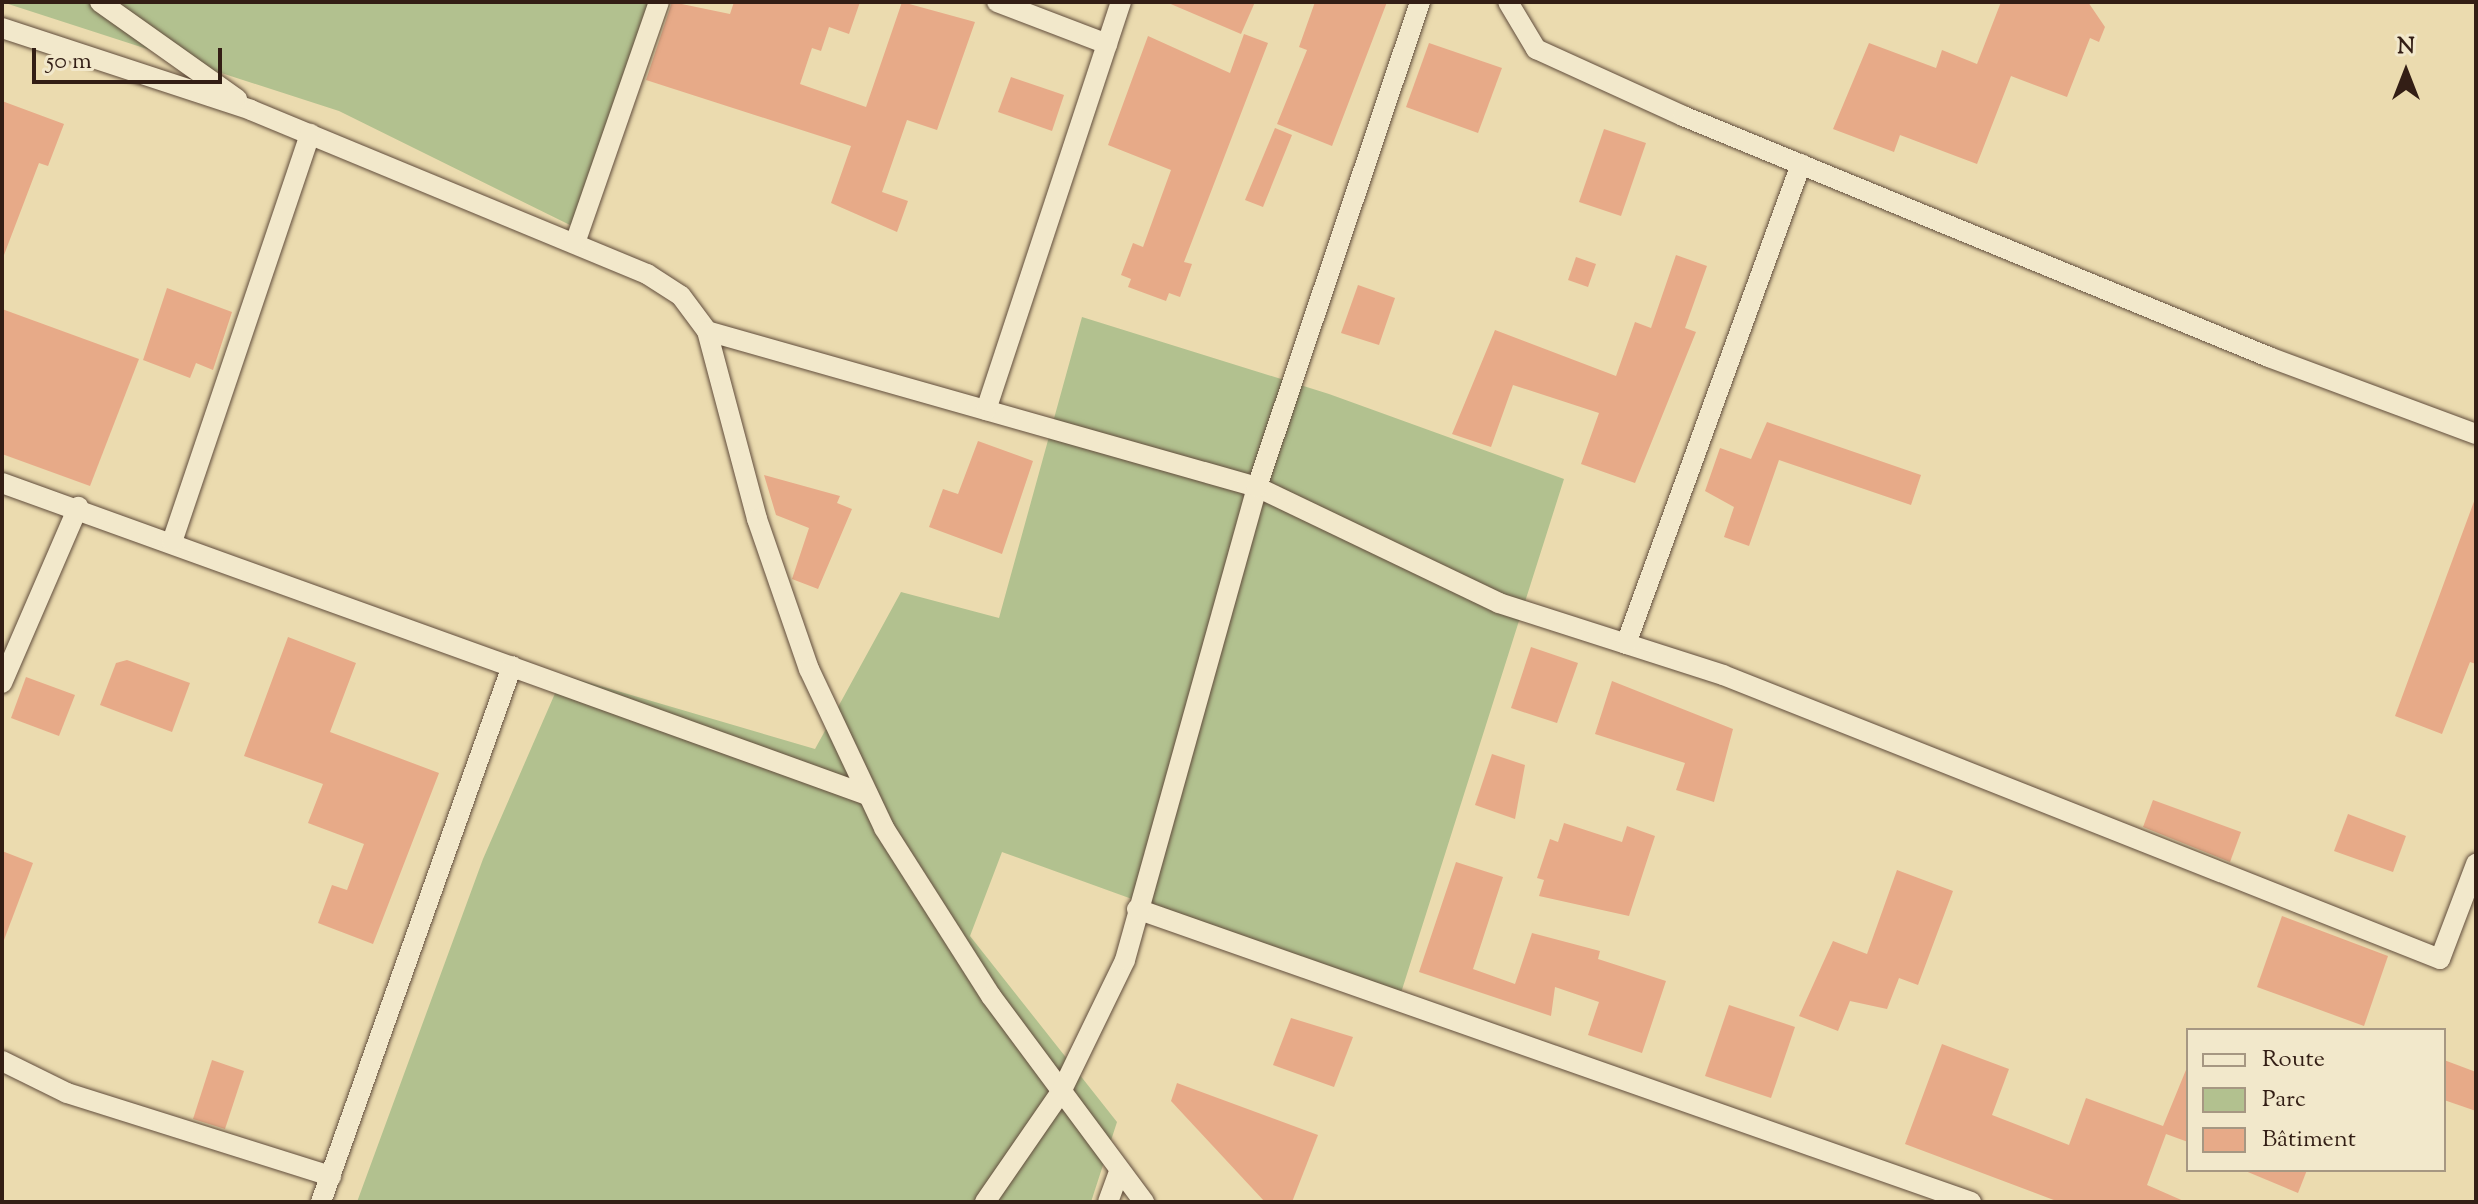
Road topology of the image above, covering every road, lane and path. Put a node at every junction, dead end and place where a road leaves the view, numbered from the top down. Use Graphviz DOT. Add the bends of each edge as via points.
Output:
graph roads {
  1 [pos="100,2"];
  2 [pos="659,2"];
  3 [pos="997,2"];
  4 [pos="1121,2"];
  5 [pos="1420,2"];
  6 [pos="1508,2"];
  7 [pos="2,28"];
  8 [pos="1107,44"];
  9 [pos="251,110"];
  10 [pos="310,134"];
  11 [pos="1801,164"];
  12 [pos="575,243"];
  13 [pos="707,331"];
  14 [pos="986,410"];
  15 [pos="2476,434"];
  16 [pos="2,483"];
  17 [pos="1257,487"];
  18 [pos="78,507"];
  19 [pos="172,542"];
  20 [pos="1626,644"];
  21 [pos="512,666"];
  22 [pos="2,683"];
  23 [pos="867,795"];
  24 [pos="2475,871"];
  25 [pos="1137,909"];
  26 [pos="2,1061"];
  27 [pos="1061,1092"];
  28 [pos="1119,1172"];
  29 [pos="331,1176"];
  30 [pos="321,1202"];
  31 [pos="985,1202"];
  32 [pos="1108,1202"];
  33 [pos="1144,1202"];
  34 [pos="1971,1202"];
  1 -- 9 [label="street"];
  2 -- 12 [label="street"];
  3 -- 8 [label="street"];
  4 -- 8 [label="street"];
  5 -- 17 [label="street"];
  6 -- 11 [label="street" via="1536,49"];
  7 -- 9 [label="street"];
  8 -- 14 [label="street"];
  9 -- 10 [label="street"];
  10 -- 12 [label="street"];
  10 -- 19 [label="street"];
  11 -- 15 [label="street"];
  11 -- 20 [label="street"];
  12 -- 13 [label="street" via="681,296"];
  13 -- 14 [label="street"];
  13 -- 23 [label="street" via="757,519 809,669"];
  14 -- 17 [label="street"];
  16 -- 18 [label="street"];
  17 -- 20 [label="street" via="1499,603"];
  17 -- 25 [label="street"];
  18 -- 19 [label="street"];
  18 -- 22 [label="street"];
  19 -- 21 [label="street"];
  20 -- 24 [label="street" via="1723,675 2440,959"];
  21 -- 23 [label="street"];
  21 -- 29 [label="street"];
  23 -- 27 [label="street" via="936,916"];
  25 -- 27 [label="street" via="1125,960"];
  25 -- 34 [label="street"];
  26 -- 29 [label="street" via="67,1093"];
  27 -- 28 [label="street"];
  27 -- 31 [label="street"];
  28 -- 32 [label="street"];
  28 -- 33 [label="street"];
  29 -- 30 [label="street"];
}
